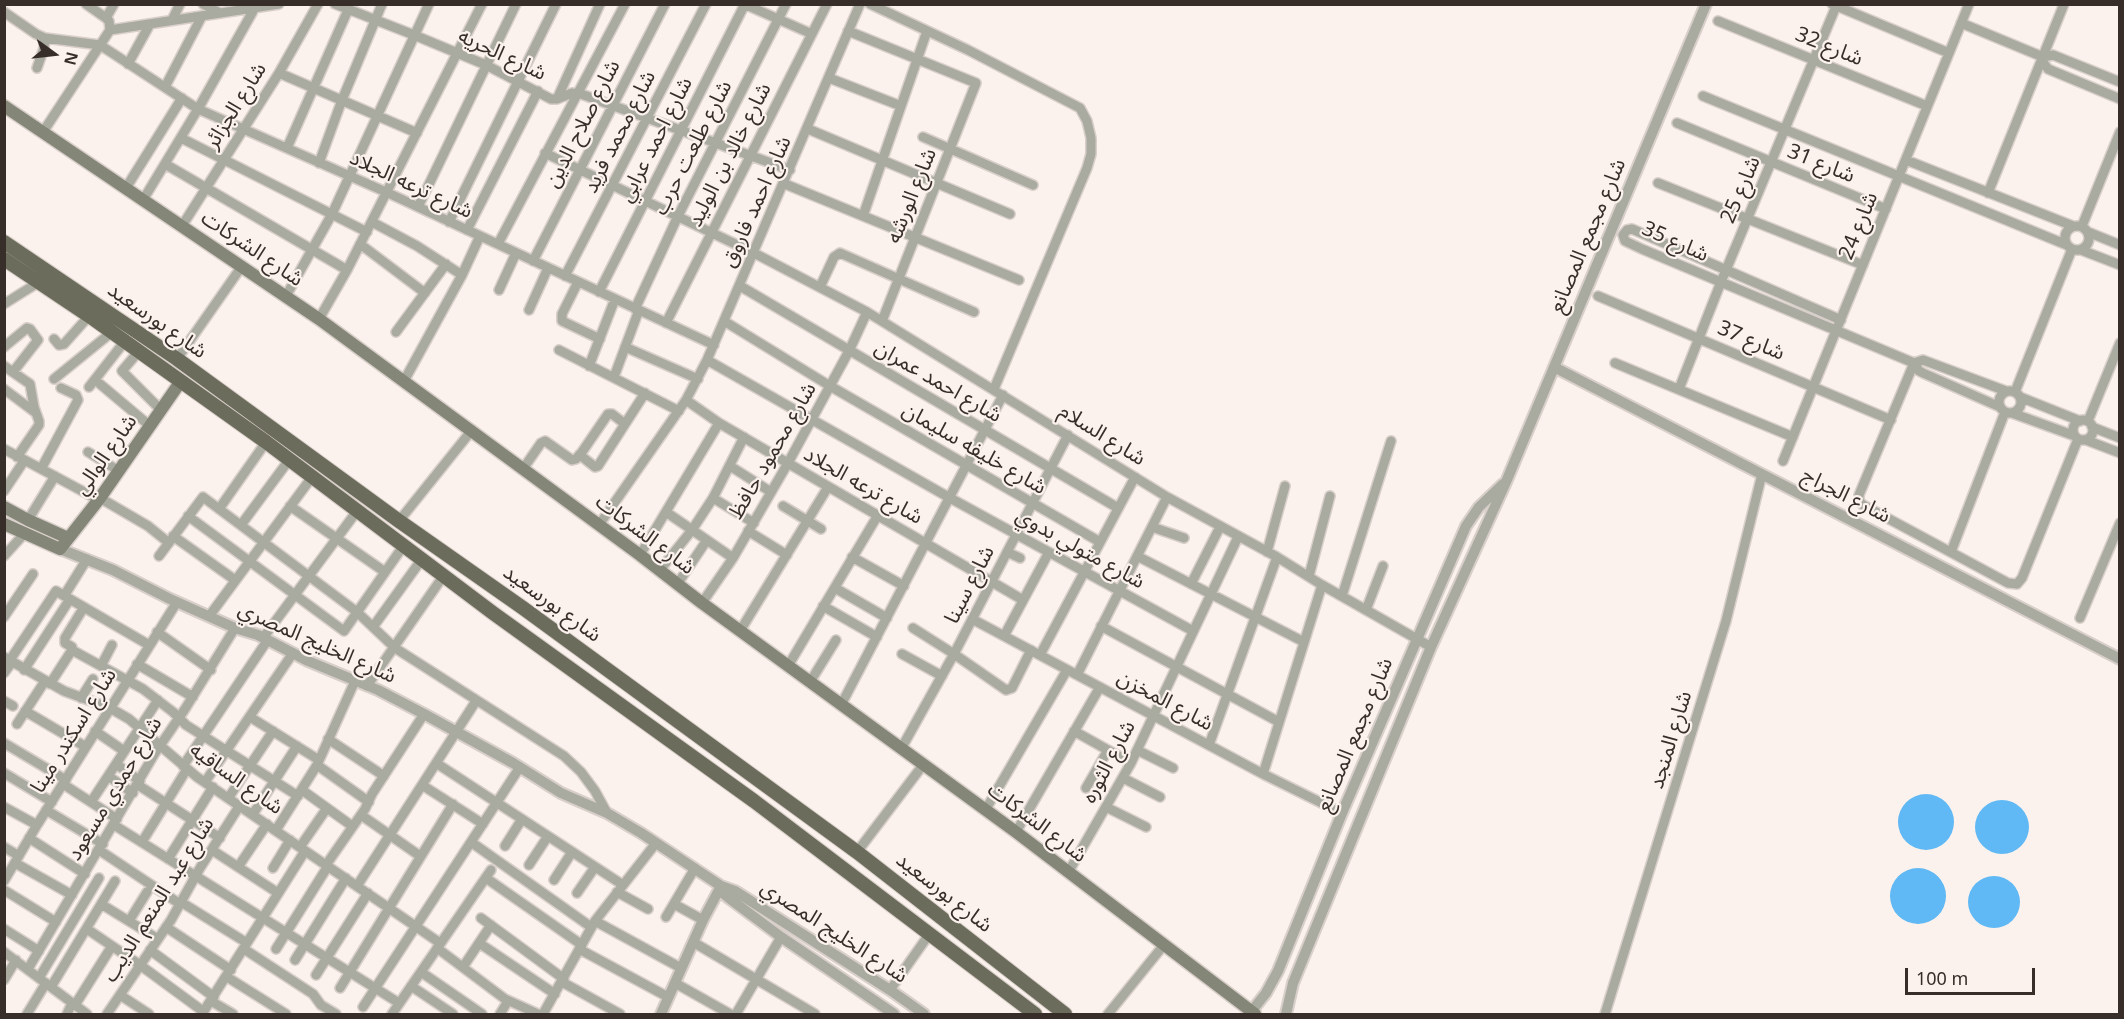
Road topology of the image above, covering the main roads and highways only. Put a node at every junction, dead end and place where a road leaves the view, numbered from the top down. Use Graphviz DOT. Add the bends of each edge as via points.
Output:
graph roads {
  1 [pos="5,107"];
  2 [pos="4,242"];
  3 [pos="4,259"];
  4 [pos="182,381"];
  5 [pos="4,507"];
  6 [pos="4,524"];
  7 [pos="68,538"];
  8 [pos="60,549"];
  9 [pos="500,592"];
  10 [pos="523,608"];
  11 [pos="493,613"];
  12 [pos="515,628"];
  13 [pos="1253,1013"];
  14 [pos="1035,1014"];
  15 [pos="1065,1014"];
  1 -- 13 [label="main road, شارع الشركات" via="320,319 986,809"];
  2 -- 9 [label="main road, شارع بورسعيد" via="177,359"];
  3 -- 4 [label="main road, شارع بورسعيد"];
  4 -- 7 [label="main road, شارع الوالي"];
  4 -- 11 [label="main road, شارع بورسعيد"];
  5 -- 7 [label="main road"];
  6 -- 8 [label="main road, شارع الخليج المصري"];
  7 -- 8 [label="main road, شارع الوالي"];
  9 -- 10 [label="main road, شارع بورسعيد"];
  9 -- 11 [label="main road" via="500,602"];
  10 -- 12 [label="main road"];
  10 -- 15 [label="main road, شارع بورسعيد" via="857,852"];
  11 -- 12 [label="main road, شارع بورسعيد"];
  12 -- 14 [label="main road, شارع بورسعيد" via="754,801"];
}
